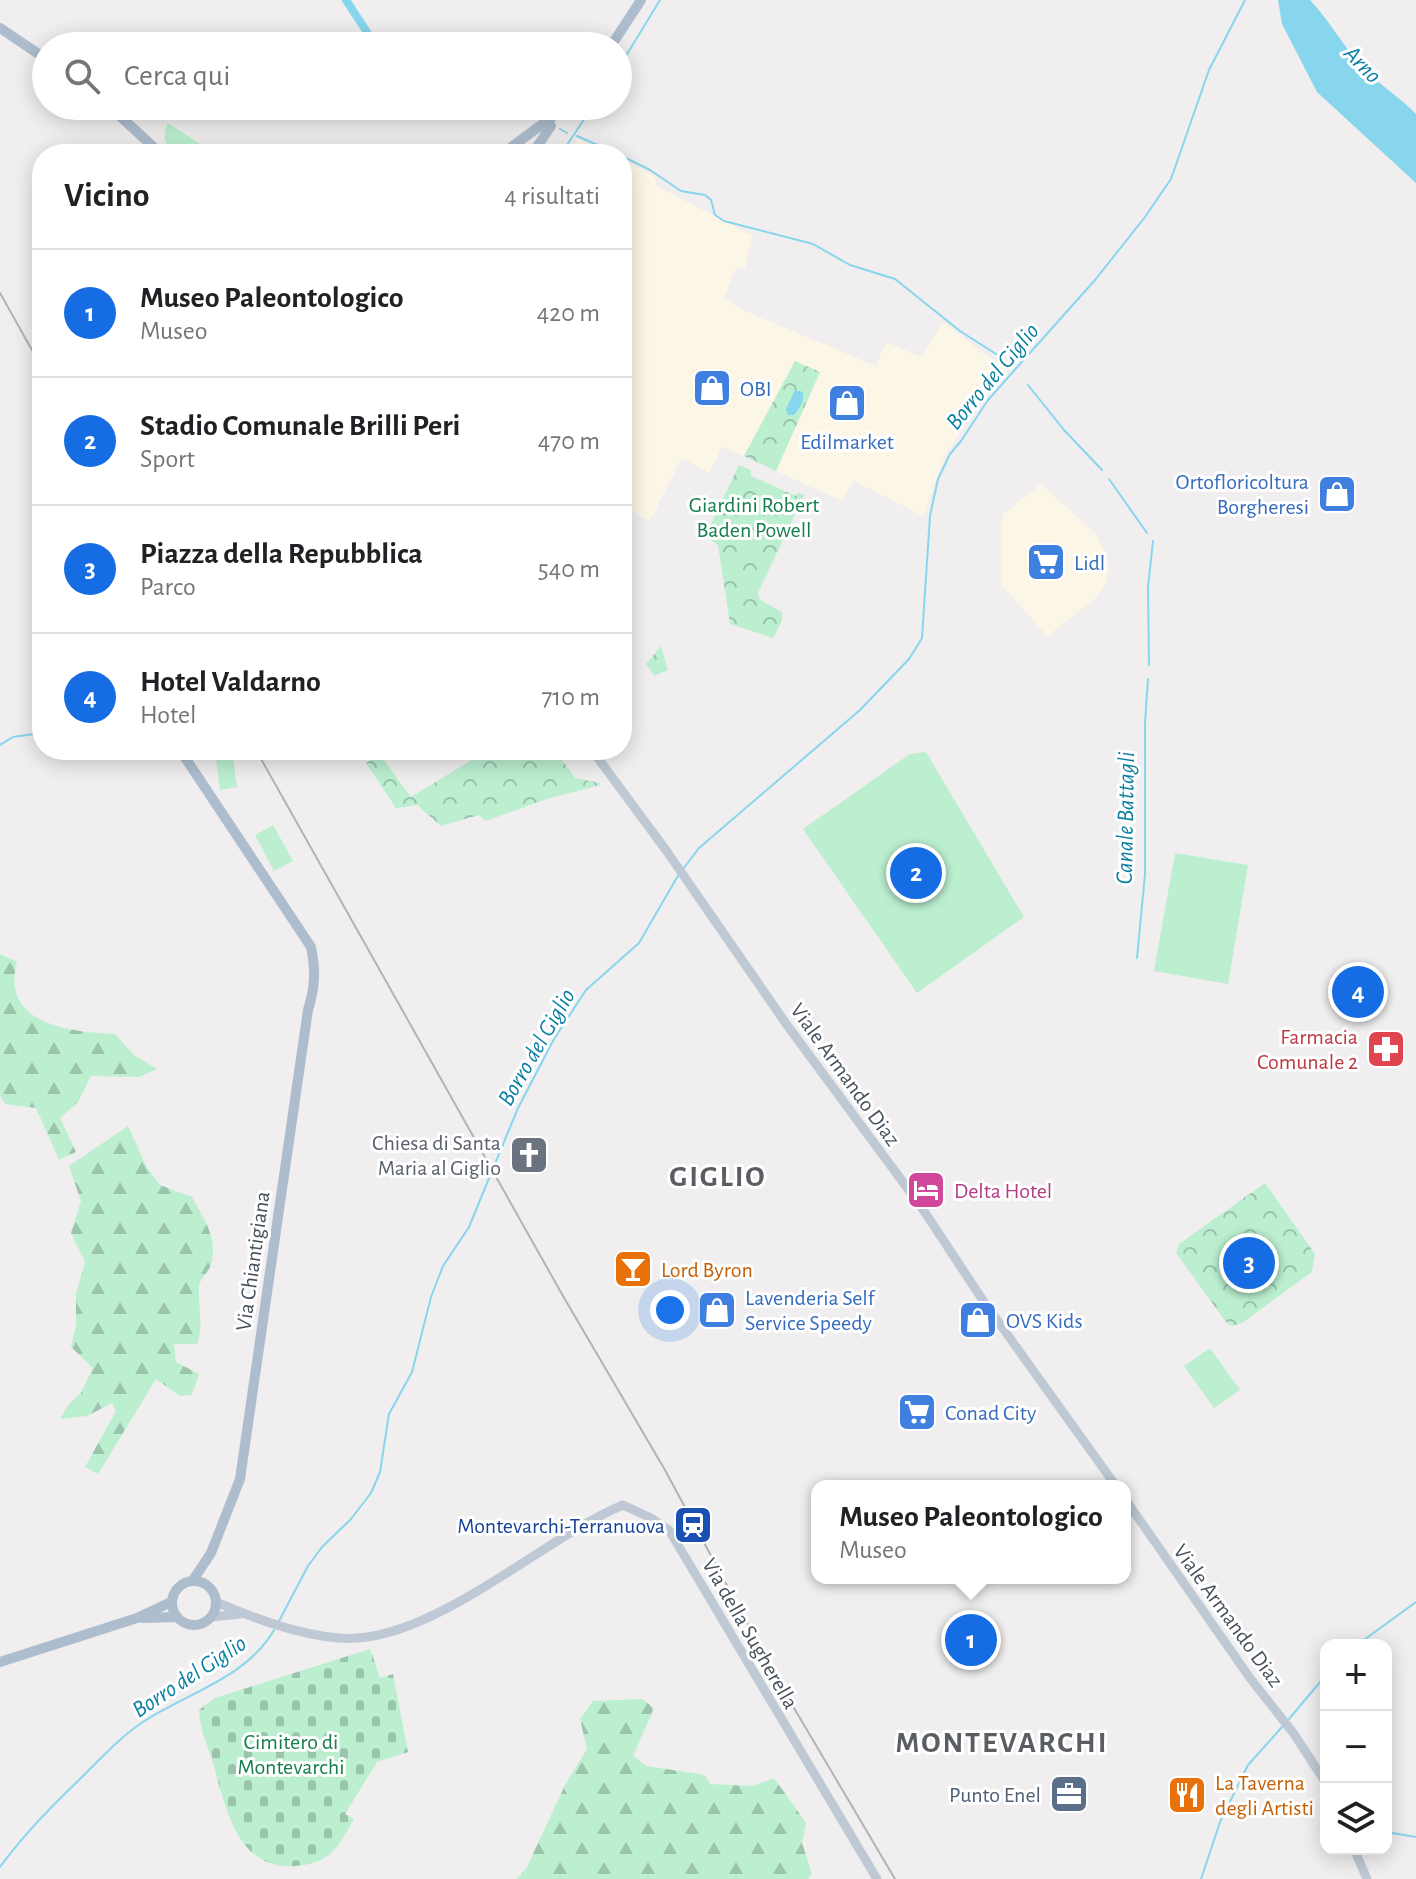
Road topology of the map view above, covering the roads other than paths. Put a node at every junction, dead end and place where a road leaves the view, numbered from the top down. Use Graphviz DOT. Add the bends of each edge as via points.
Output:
graph roads {
  1 [pos="641,0"];
  2 [pos="0,28"];
  3 [pos="620,32"];
  4 [pos="32,50"];
  5 [pos="124,120"];
  6 [pos="549,120"];
  7 [pos="555,120"];
  8 [pos="150,144"];
  9 [pos="516,144"];
  10 [pos="538,144"];
  11 [pos="187,760"];
  12 [pos="599,760"];
  13 [pos="1112,1480"];
  14 [pos="1131,1508"];
  15 [pos="211,1553"];
  16 [pos="193,1580"];
  17 [pos="209,1586"];
  18 [pos="171,1602"];
  19 [pos="216,1602"];
  20 [pos="245,1614"];
  21 [pos="176,1617"];
  22 [pos="211,1617"];
  23 [pos="137,1618"];
  24 [pos="0,1662"];
  25 [pos="1320,1774"];
  26 [pos="1357,1855"];
  27 [pos="877,1879"];
  28 [pos="1367,1879"];
  1 -- 3 [label="main road"];
  2 -- 4 [label="main road"];
  5 -- 8 [label="main road"];
  6 -- 9 [label="main road"];
  7 -- 10 [label="main road"];
  11 -- 15 [label="main road, Via Chiantigiana" via="311,947 316,970 246,1450"];
  12 -- 13 [label="street, Viale Armando Diaz"];
  14 -- 25 [label="street, Viale Armando Diaz"];
  15 -- 16 [label="main road, Via Chiantigiana"];
  15 -- 17 [label="main road, Via Chiantigiana"];
  16 -- 17 [label="main road"];
  16 -- 18 [label="main road, Via Chiantigiana" via="180,1585"];
  17 -- 19 [label="main road, Via Chiantigiana"];
  18 -- 21 [label="main road"];
  18 -- 23 [label="main road, Via Chiantigiana"];
  19 -- 20 [label="street"];
  19 -- 22 [label="main road"];
  20 -- 22 [label="street"];
  20 -- 27 [label="street, Via della Sugherella" via="340,1638 401,1629 623,1505 669,1530 680,1546"];
  21 -- 22 [label="main road, Via Chiantigiana" via="194,1625"];
  21 -- 23 [label="main road, Via Chiantigiana"];
  23 -- 24 [label="main road, Via Chiantigiana"];
  26 -- 28 [label="street"];
}
